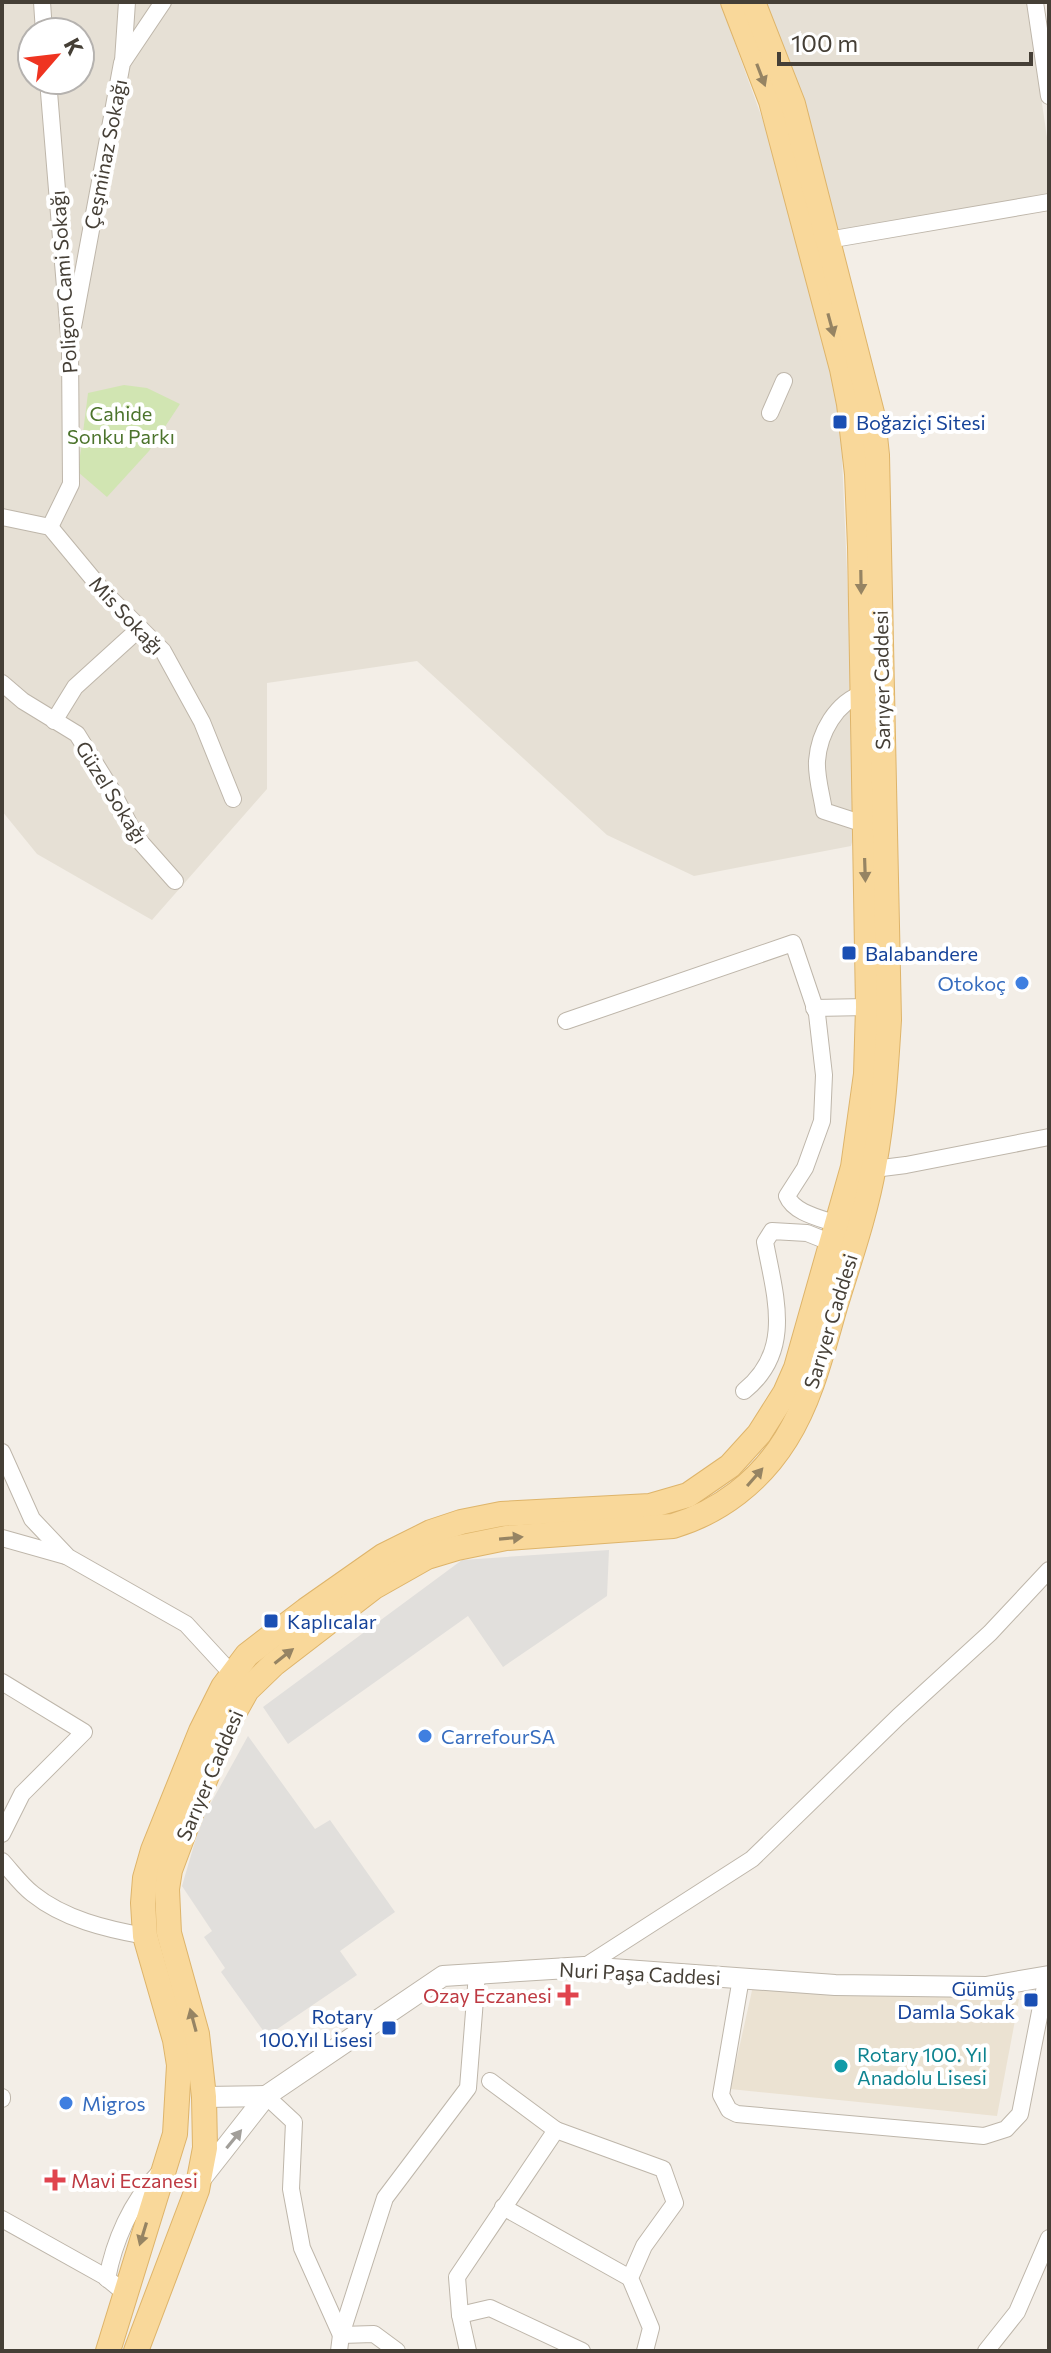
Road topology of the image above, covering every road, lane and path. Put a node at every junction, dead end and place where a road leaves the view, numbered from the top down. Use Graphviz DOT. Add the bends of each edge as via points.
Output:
graph roads {
  1 [pos="127,2"];
  2 [pos="733,2"];
  3 [pos="753,2"];
  4 [pos="1035,2"];
  5 [pos="159,9"];
  6 [pos="122,63"];
  7 [pos="49,96"];
  8 [pos="1049,96"];
  9 [pos="1049,202"];
  10 [pos="828,240"];
  11 [pos="70,348"];
  12 [pos="784,381"];
  13 [pos="770,413"];
  14 [pos="2,517"];
  15 [pos="50,527"];
  16 [pos="140,628"];
  17 [pos="2,683"];
  18 [pos="864,693"];
  19 [pos="54,721"];
  20 [pos="233,799"];
  21 [pos="864,824"];
  22 [pos="175,881"];
  23 [pos="868,1007"];
  24 [pos="814,1008"];
  25 [pos="566,1021"];
  26 [pos="1049,1137"];
  27 [pos="874,1169"];
  28 [pos="835,1234"];
  29 [pos="744,1391"];
  30 [pos="2,1452"];
  31 [pos="2,1538"];
  32 [pos="68,1557"];
  33 [pos="1049,1570"];
  34 [pos="2,1682"];
  35 [pos="240,1682"];
  36 [pos="2,1834"];
  37 [pos="2,1861"];
  38 [pos="157,1934"];
  39 [pos="584,1967"];
  40 [pos="477,1974"];
  41 [pos="1048,1976"];
  42 [pos="741,1978"];
  43 [pos="490,2081"];
  44 [pos="266,2096"];
  45 [pos="204,2097"];
  46 [pos="556,2130"];
  47 [pos="175,2134"];
  48 [pos="164,2168"];
  49 [pos="200,2180"];
  50 [pos="503,2207"];
  51 [pos="2,2219"];
  52 [pos="1049,2238"];
  53 [pos="630,2278"];
  54 [pos="116,2287"];
  55 [pos="153,2305"];
  56 [pos="460,2315"];
  57 [pos="340,2343"];
  58 [pos="108,2351"];
  59 [pos="136,2351"];
  60 [pos="397,2351"];
  61 [pos="468,2351"];
  62 [pos="582,2351"];
  63 [pos="645,2351"];
  64 [pos="986,2351"];
  1 -- 6 [label="street"];
  2 -- 18 [label="main road, Sarıyer Caddesi, one-way" via="771,101 849,404 857,474"];
  3 -- 10 [label="main road, Sarıyer Caddesi" via="793,104"];
  4 -- 8 [label="street"];
  5 -- 6 [label="street, Çeşminaz Sokağı"];
  6 -- 11 [label="street, Çeşminaz Sokağı"];
  7 -- 11 [label="street, Poligon Cami Sokağı"];
  9 -- 10 [label="street"];
  10 -- 27 [label="main road, Sarıyer Caddesi" via="873,417 877,455 889,1020"];
  11 -- 15 [label="street, Poligon Cami Sokağı" via="71,484"];
  12 -- 13 [label="street"];
  14 -- 15 [label="street"];
  15 -- 16 [label="street, Mis Sokağı"];
  16 -- 19 [label="street" via="75,687"];
  16 -- 20 [label="street, Mis Sokağı" via="163,651 196,710"];
  17 -- 19 [label="street, Güzel Sokağı"];
  18 -- 21 [label="main road, Sarıyer Caddesi"];
  18 -- 21 [label="street" via="838,709 825,729 817,762 824,811"];
  19 -- 22 [label="street, Güzel Sokağı" via="77,734 136,837"];
  21 -- 23 [label="main road, Sarıyer Caddesi, one-way"];
  23 -- 24 [label="street"];
  23 -- 28 [label="main road, Sarıyer Caddesi" via="862,1114"];
  24 -- 25 [label="street" via="793,943"];
  24 -- 28 [label="street" via="824,1075 822,1121 805,1168 787,1196 790,1204"];
  26 -- 27 [label="street"];
  35 -- 27 [label="main road, Sarıyer Caddesi, one-way" via="274,1664 374,1587 427,1557 506,1538 673,1526 715,1509 744,1489 785,1441 813,1385"];
  28 -- 29 [label="street" via="772,1231 765,1242 778,1312 775,1347 759,1379"];
  28 -- 35 [label="main road, Sarıyer Caddesi" via="785,1393 759,1434 707,1484 650,1506 501,1514 431,1532 383,1556 247,1655"];
  30 -- 32 [label="street" via="32,1519"];
  31 -- 32 [label="street"];
  32 -- 35 [label="street" via="186,1624"];
  33 -- 39 [label="street" via="990,1633 752,1859"];
  34 -- 36 [label="street" via="84,1732 22,1794"];
  35 -- 38 [label="main road, Sarıyer Caddesi" via="213,1705 153,1850 143,1903"];
  37 -- 38 [label="street" via="55,1910 114,1930"];
  45 -- 38 [label="main road, Sarıyer Caddesi, one-way" via="197,2034"];
  38 -- 47 [label="main road, Sarıyer Caddesi" via="179,2065"];
  39 -- 40 [label="street, Nuri Paşa Caddesi"];
  39 -- 42 [label="street, Nuri Paşa Caddesi"];
  40 -- 44 [label="street, Nuri Paşa Caddesi" via="443,1976"];
  40 -- 57 [label="street" via="468,2088 385,2198"];
  41 -- 42 [label="street, Nuri Paşa Caddesi" via="986,1987"];
  41 -- 42 [label="street" via="1020,2114 1006,2129 984,2136 729,2110 721,2095"];
  43 -- 46 [label="street"];
  44 -- 45 [label="street"];
  49 -- 44 [label="street, Nuri Paşa Caddesi, one-way"];
  44 -- 57 [label="street" via="294,2122 291,2189 302,2248"];
  45 -- 47 [label="main road"];
  45 -- 49 [label="main road, Sarıyer Caddesi"];
  46 -- 50 [label="street"];
  46 -- 53 [label="street" via="663,2169 675,2203 644,2246"];
  47 -- 48 [label="main road, Sarıyer Caddesi"];
  48 -- 49 [label="main road" via="188,2169"];
  48 -- 54 [label="main road, Sarıyer Caddesi, one-way"];
  49 -- 55 [label="main road, Sarıyer Caddesi"];
  50 -- 53 [label="street"];
  50 -- 56 [label="street" via="457,2277"];
  51 -- 54 [label="street"];
  52 -- 64 [label="street" via="1017,2312"];
  53 -- 63 [label="street" via="651,2328"];
  54 -- 55 [label="main road"];
  54 -- 58 [label="main road, Sarıyer Caddesi"];
  55 -- 59 [label="main road, Sarıyer Caddesi"];
  56 -- 61 [label="street"];
  56 -- 62 [label="street" via="490,2308"];
  57 -- 60 [label="street" via="374,2334"];
}
